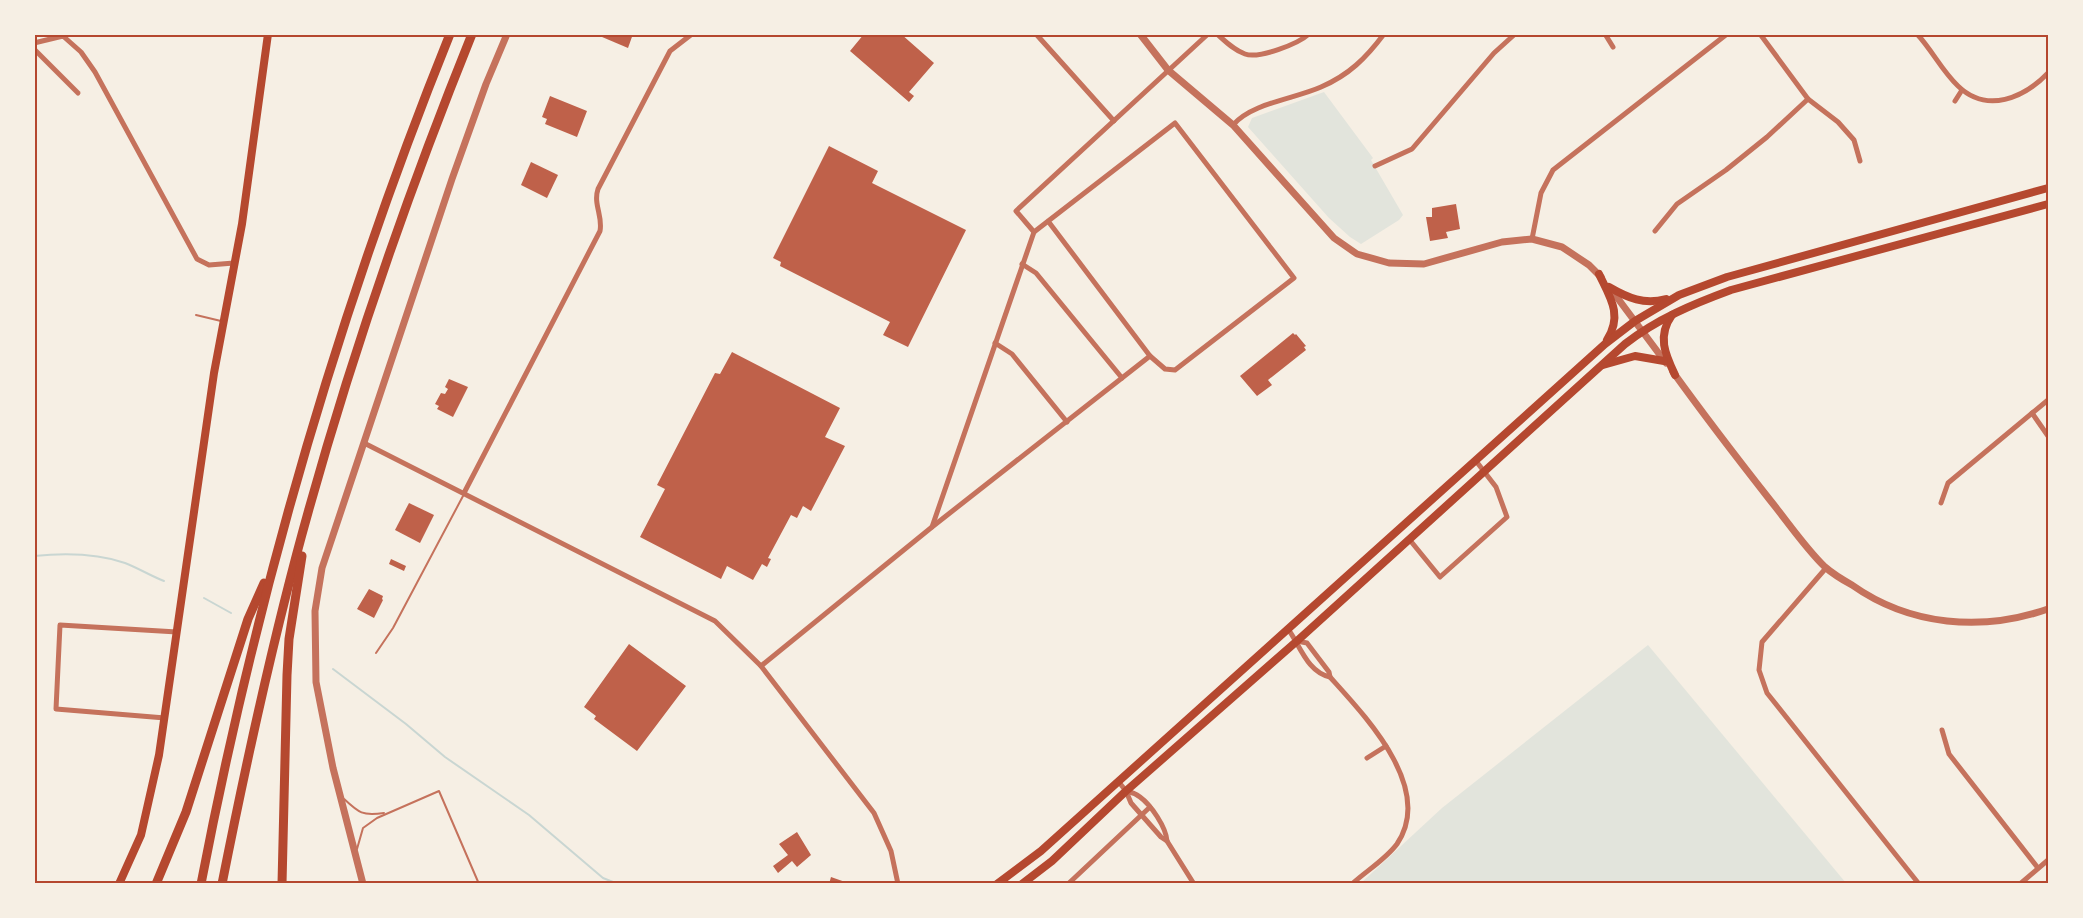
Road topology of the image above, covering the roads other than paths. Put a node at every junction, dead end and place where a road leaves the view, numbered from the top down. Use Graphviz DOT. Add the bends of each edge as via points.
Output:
graph roads {
  1 [pos="268,34"];
  2 [pos="450,34"];
  3 [pos="472,34"];
  4 [pos="507,34"];
  5 [pos="692,34"];
  6 [pos="1036,34"];
  7 [pos="1140,34"];
  8 [pos="1208,34"];
  9 [pos="1217,34"];
  10 [pos="1309,34"];
  11 [pos="1384,34"];
  12 [pos="1515,34"];
  13 [pos="1605,34"];
  14 [pos="1727,34"];
  15 [pos="1760,34"];
  16 [pos="1917,34"];
  17 [pos="63,35"];
  18 [pos="34,43"];
  19 [pos="1613,47"];
  20 [pos="34,49"];
  21 [pos="1168,70"];
  22 [pos="2049,73"];
  23 [pos="1962,90"];
  24 [pos="78,93"];
  25 [pos="1808,99"];
  26 [pos="1955,101"];
  27 [pos="1114,121"];
  28 [pos="1233,125"];
  29 [pos="1860,161"];
  30 [pos="1375,166"];
  31 [pos="2049,188"];
  32 [pos="2027,194"];
  33 [pos="2049,204"];
  34 [pos="2031,208"];
  35 [pos="1048,222"];
  36 [pos="1655,231"];
  37 [pos="1034,232"];
  38 [pos="1532,239"];
  39 [pos="234,263"];
  40 [pos="1022,264"];
  41 [pos="1599,274"];
  42 [pos="1609,287"];
  43 [pos="1679,295"];
  44 [pos="1672,314"];
  45 [pos="196,315"];
  46 [pos="1635,321"];
  47 [pos="224,322"];
  48 [pos="1642,331"];
  49 [pos="995,343"];
  50 [pos="1605,344"];
  51 [pos="1150,356"];
  52 [pos="1664,361"];
  53 [pos="1599,367"];
  54 [pos="1675,375"];
  55 [pos="1122,378"];
  56 [pos="2049,400"];
  57 [pos="2032,414"];
  58 [pos="1067,422"];
  59 [pos="2049,436"];
  60 [pos="364,443"];
  61 [pos="1476,460"];
  62 [pos="1484,471"];
  63 [pos="464,493"];
  64 [pos="1941,503"];
  65 [pos="309,509"];
  66 [pos="932,527"];
  67 [pos="1409,539"];
  68 [pos="276,557"];
  69 [pos="1826,568"];
  70 [pos="2049,609"];
  71 [pos="1288,629"];
  72 [pos="177,632"];
  73 [pos="1297,641"];
  74 [pos="376,653"];
  75 [pos="761,666"];
  76 [pos="1330,677"];
  77 [pos="165,718"];
  78 [pos="1942,730"];
  79 [pos="1386,746"];
  80 [pos="1367,758"];
  81 [pos="1118,781"];
  82 [pos="1126,791"];
  83 [pos="340,798"];
  84 [pos="1150,807"];
  85 [pos="386,813"];
  86 [pos="1142,815"];
  87 [pos="1167,841"];
  88 [pos="356,856"];
  89 [pos="2049,860"];
  90 [pos="2038,868"];
  91 [pos="119,884"];
  92 [pos="156,884"];
  93 [pos="201,884"];
  94 [pos="222,884"];
  95 [pos="282,884"];
  96 [pos="363,884"];
  97 [pos="479,884"];
  98 [pos="898,884"];
  99 [pos="997,884"];
  100 [pos="1022,884"];
  101 [pos="1068,884"];
  102 [pos="1194,884"];
  103 [pos="1352,884"];
  104 [pos="1919,884"];
  105 [pos="2020,884"];
  1 -- 39 [label="main road"];
  2 -- 68 [label="highway" via="353,297"];
  3 -- 65 [label="highway" via="393,243"];
  4 -- 60 [label="street" via="452,179"];
  5 -- 63 [label="street" via="670,51 598,189 600,231"];
  6 -- 27 [label="street"];
  7 -- 21 [label="street"];
  8 -- 21 [label="street"];
  9 -- 10 [label="street" via="1247,55 1276,50"];
  11 -- 28 [label="street" via="1364,60 1341,77 1245,114"];
  12 -- 30 [label="street" via="1412,149"];
  13 -- 19 [label="street"];
  14 -- 38 [label="street" via="1553,170 1541,193"];
  15 -- 25 [label="street"];
  16 -- 23 [label="street"];
  17 -- 18 [label="street"];
  17 -- 39 [label="street" via="95,72 197,259 209,265"];
  20 -- 24 [label="street"];
  21 -- 27 [label="street"];
  21 -- 28 [label="street"];
  22 -- 23 [label="street" via="2027,91 2004,101 1976,99"];
  23 -- 26 [label="street"];
  25 -- 29 [label="street" via="1854,140"];
  25 -- 36 [label="street" via="1726,170 1677,204"];
  27 -- 37 [label="street" via="1016,211"];
  28 -- 38 [label="street" via="1334,238 1357,254 1389,263 1424,264 1502,242"];
  31 -- 32 [label="main road"];
  32 -- 34 [label="main road"];
  32 -- 43 [label="main road" via="1727,277"];
  33 -- 34 [label="main road"];
  34 -- 44 [label="main road" via="1731,290"];
  35 -- 37 [label="street"];
  35 -- 51 [label="street"];
  35 -- 51 [label="street" via="1175,123 1294,278 1175,370 1165,369"];
  37 -- 40 [label="street"];
  38 -- 41 [label="street" via="1563,248"];
  39 -- 47 [label="main road"];
  40 -- 49 [label="street"];
  40 -- 55 [label="street" via="1036,273"];
  41 -- 42 [label="street"];
  41 -- 50 [label="main road" via="1616,315"];
  42 -- 43 [label="main road" via="1642,302"];
  42 -- 46 [label="street"];
  43 -- 46 [label="main road"];
  44 -- 48 [label="main road"];
  44 -- 54 [label="main road" via="1663,339"];
  45 -- 47 [label="lane"];
  46 -- 48 [label="street"];
  46 -- 50 [label="main road"];
  47 -- 72 [label="main road"];
  48 -- 52 [label="street"];
  48 -- 53 [label="main road"];
  49 -- 58 [label="street" via="1012,354"];
  49 -- 66 [label="street"];
  50 -- 61 [label="main road"];
  51 -- 55 [label="street"];
  52 -- 53 [label="main road" via="1635,356"];
  52 -- 54 [label="street"];
  53 -- 62 [label="main road"];
  54 -- 69 [label="street"];
  55 -- 58 [label="street"];
  56 -- 57 [label="street"];
  57 -- 59 [label="street"];
  57 -- 64 [label="street" via="1948,483"];
  58 -- 66 [label="street"];
  60 -- 63 [label="street"];
  60 -- 83 [label="street" via="322,568 315,610 316,682"];
  61 -- 62 [label="street"];
  61 -- 71 [label="main road"];
  62 -- 67 [label="main road"];
  62 -- 67 [label="street" via="1496,487 1507,517 1440,577"];
  63 -- 74 [label="lane"];
  63 -- 75 [label="street" via="715,621"];
  65 -- 94 [label="highway" via="260,702"];
  65 -- 95 [label="highway" via="289,639"];
  66 -- 75 [label="street"];
  67 -- 73 [label="main road"];
  68 -- 92 [label="highway" via="248,619 186,812"];
  68 -- 93 [label="highway" via="235,718"];
  69 -- 70 [label="street" via="1871,599 1916,616 1948,622 2008,619"];
  69 -- 104 [label="street" via="1762,642 1762,681"];
  71 -- 73 [label="street"];
  71 -- 81 [label="main road"];
  72 -- 77 [label="main road"];
  72 -- 77 [label="street" via="60,625 56,709"];
  73 -- 76 [label="street" via="1306,643"];
  73 -- 76 [label="street" via="1311,664"];
  73 -- 82 [label="main road"];
  75 -- 98 [label="street" via="874,813 891,851"];
  76 -- 79 [label="street"];
  77 -- 91 [label="main road" via="141,835"];
  78 -- 90 [label="street" via="1949,754"];
  79 -- 80 [label="street"];
  79 -- 103 [label="street" via="1408,798 1404,829 1382,860"];
  81 -- 82 [label="street"];
  81 -- 99 [label="main road" via="1041,851"];
  82 -- 84 [label="street" via="1139,796"];
  82 -- 86 [label="street"];
  82 -- 100 [label="main road"];
  83 -- 85 [label="lane" via="363,814"];
  83 -- 88 [label="street"];
  84 -- 86 [label="street"];
  84 -- 87 [label="street"];
  85 -- 88 [label="lane" via="363,828"];
  85 -- 97 [label="lane" via="439,791"];
  86 -- 87 [label="street"];
  86 -- 101 [label="street"];
  87 -- 102 [label="street"];
  88 -- 96 [label="street"];
  89 -- 90 [label="street"];
  90 -- 105 [label="street"];
}
